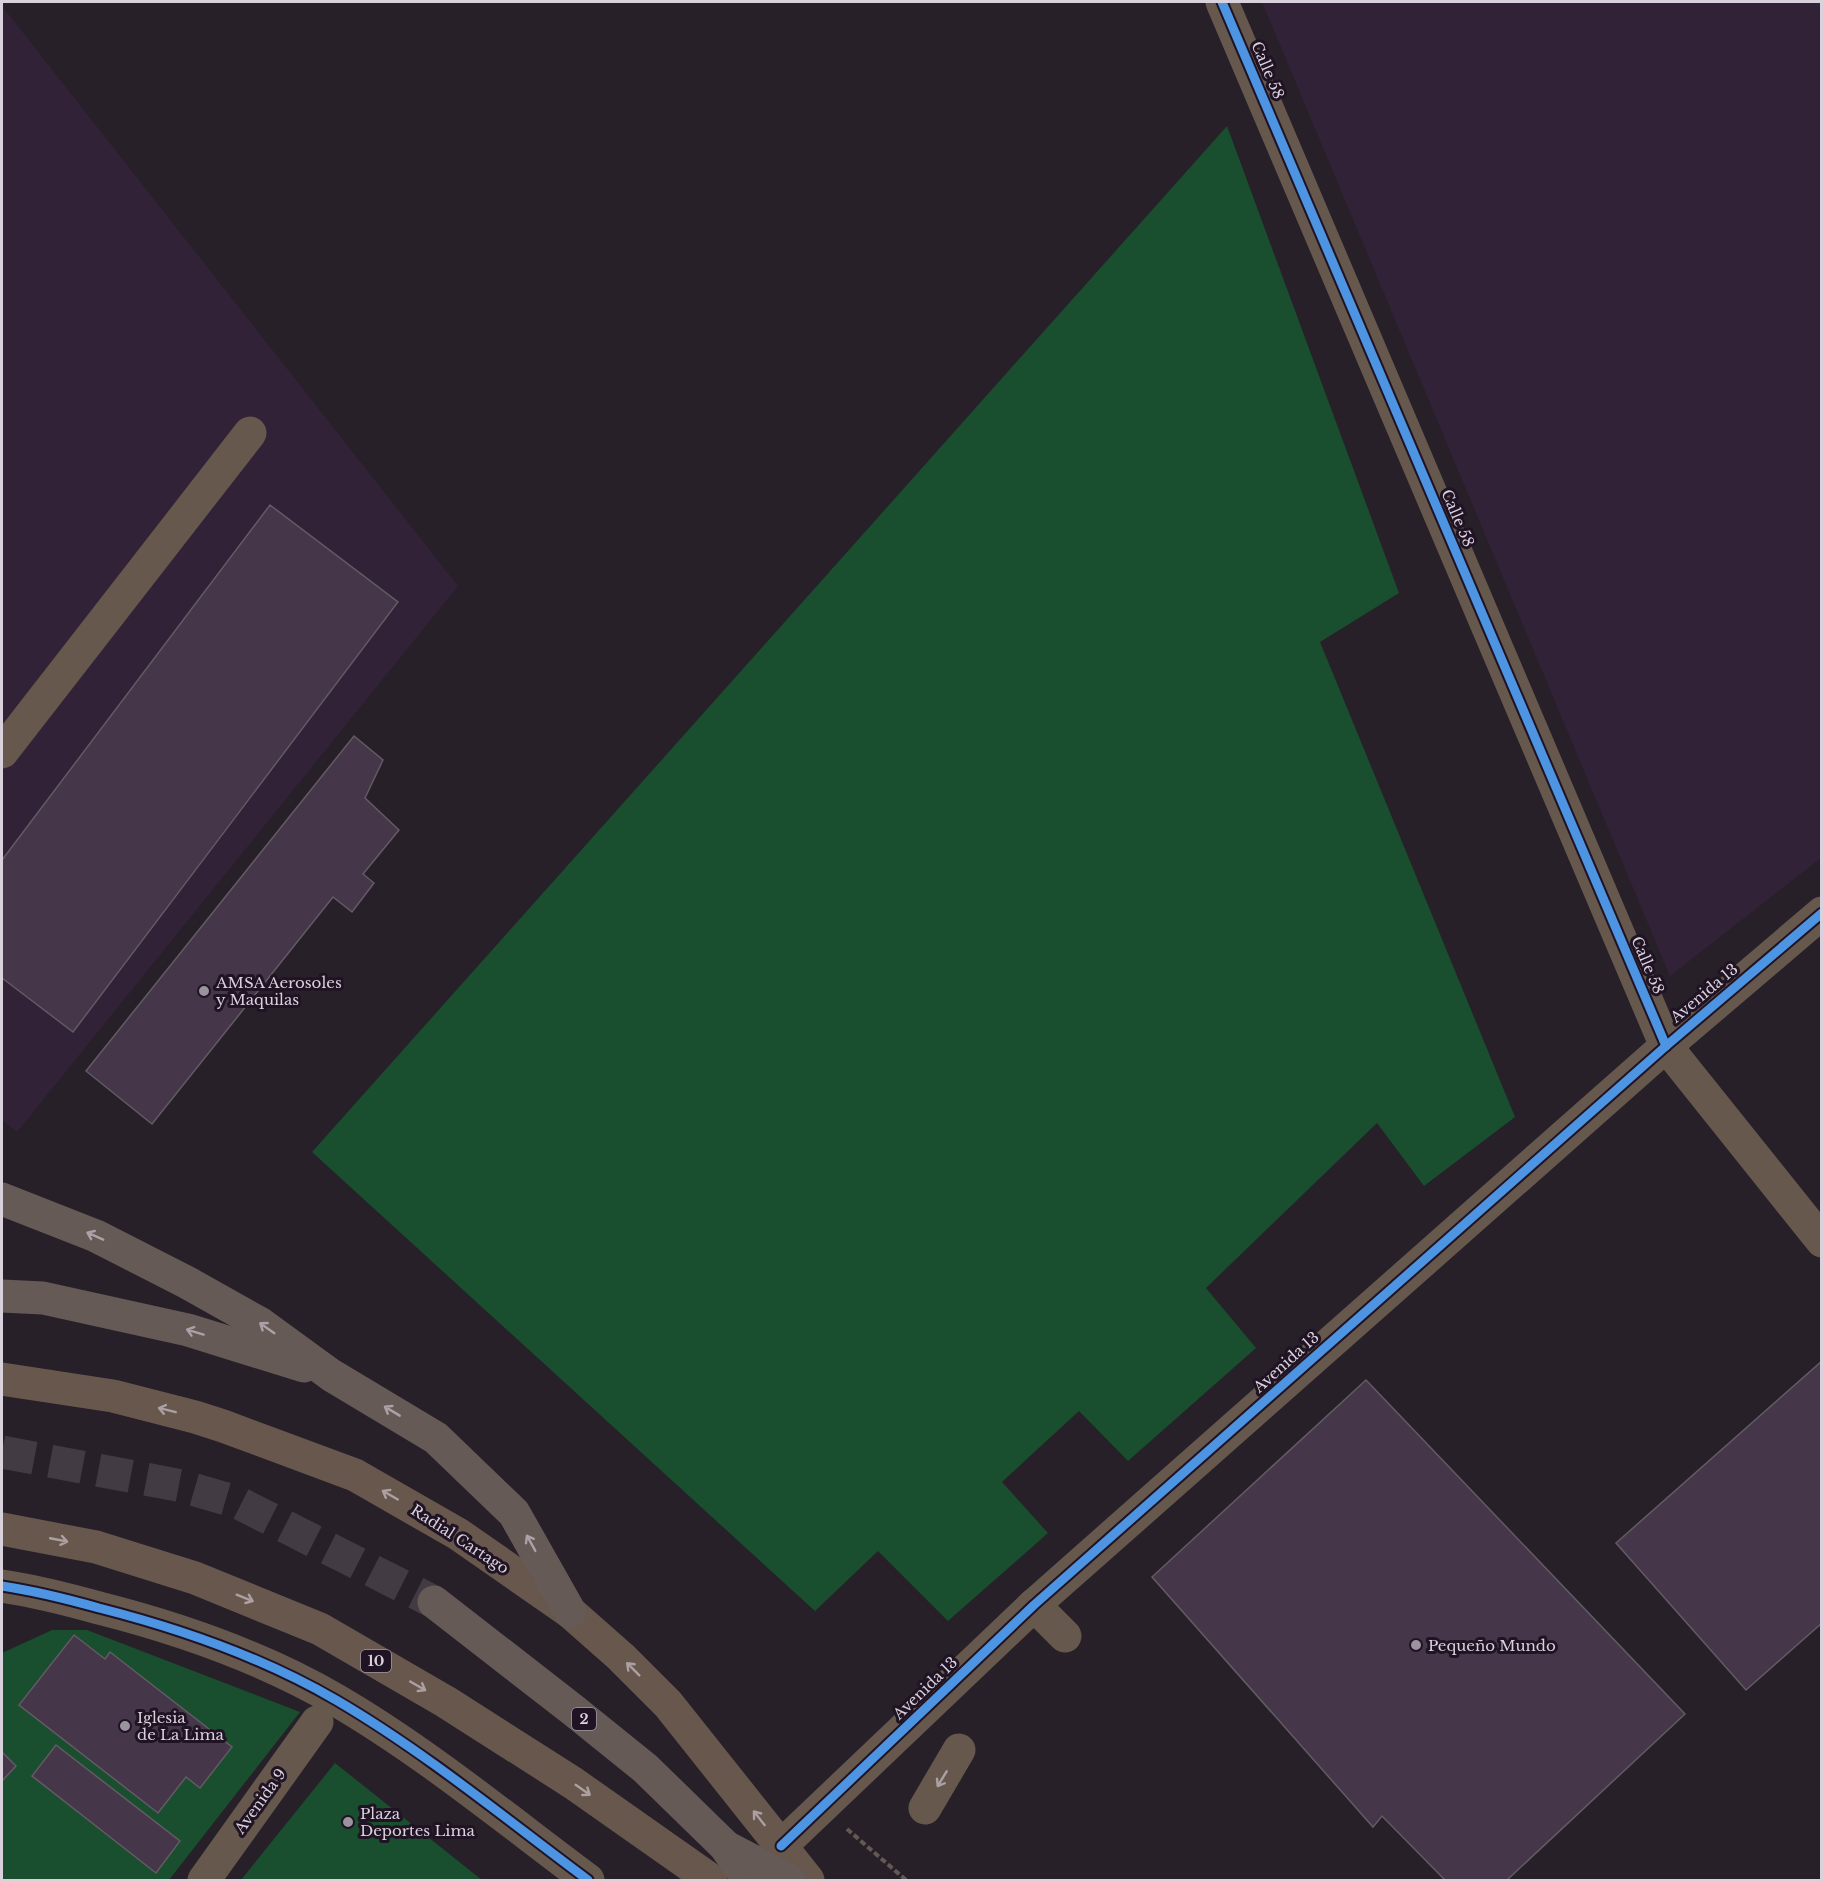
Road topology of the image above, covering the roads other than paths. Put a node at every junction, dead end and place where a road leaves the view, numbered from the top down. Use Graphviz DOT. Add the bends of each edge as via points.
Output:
graph roads {
  1 [pos="1222,2"];
  2 [pos="250,433"];
  3 [pos="2,752"];
  4 [pos="1821,913"];
  5 [pos="1666,1046"];
  6 [pos="2,1199"];
  7 [pos="1821,1241"];
  8 [pos="2,1296"];
  9 [pos="331,1375"];
  10 [pos="2,1379"];
  11 [pos="2,1529"];
  12 [pos="2,1586"];
  13 [pos="434,1602"];
  14 [pos="1034,1605"];
  15 [pos="570,1612"];
  16 [pos="1065,1636"];
  17 [pos="317,1722"];
  18 [pos="960,1750"];
  19 [pos="925,1808"];
  20 [pos="725,1846"];
  21 [pos="781,1846"];
  22 [pos="204,1881"];
  23 [pos="588,1881"];
  24 [pos="711,1881"];
  25 [pos="749,1881"];
  26 [pos="789,1881"];
  27 [pos="808,1881"];
  1 -- 5 [label="street, Calle 58"];
  2 -- 3 [label="street"];
  4 -- 5 [label="street, Avenida 13"];
  5 -- 7 [label="street, Calle 58"];
  5 -- 14 [label="street, Avenida 13"];
  9 -- 6 [label="highway, one-way" via="261,1324 188,1283 96,1236"];
  9 -- 8 [label="highway, one-way" via="188,1330 43,1298"];
  15 -- 9 [label="highway, one-way" via="506,1506 436,1438"];
  15 -- 10 [label="main road, Radial Cartago, one-way" via="458,1534 355,1475 195,1417 113,1396"];
  11 -- 24 [label="main road, 10, one-way" via="96,1547 184,1574 320,1629 446,1702 573,1783"];
  12 -- 23 [label="street" via="143,1619 270,1665 336,1700 414,1751"];
  13 -- 20 [label="highway, 2" via="645,1768"];
  14 -- 16 [label="street"];
  14 -- 21 [label="street, Avenida 13"];
  21 -- 15 [label="main road, Radial Cartago, one-way" via="668,1704"];
  17 -- 22 [label="street, Avenida 9"];
  18 -- 19 [label="street, one-way"];
  20 -- 25 [label="highway, 2"];
  20 -- 26 [label="highway, 2"];
  21 -- 27 [label="main road, Radial Cartago"];
}
